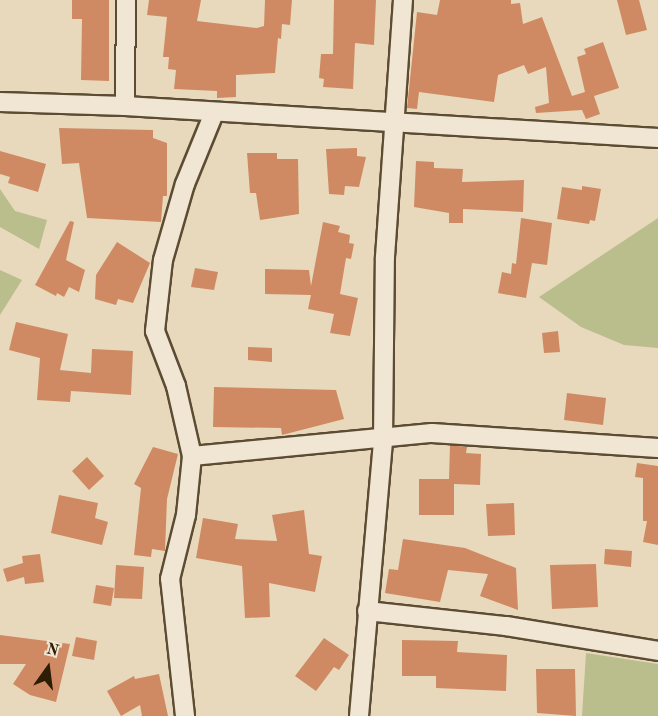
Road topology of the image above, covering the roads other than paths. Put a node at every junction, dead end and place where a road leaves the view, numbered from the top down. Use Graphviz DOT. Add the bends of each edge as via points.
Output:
graph roads {
  1 [pos="126,0"];
  2 [pos="403,0"];
  3 [pos="0,102"];
  4 [pos="125,106"];
  5 [pos="214,113"];
  6 [pos="392,124"];
  7 [pos="658,138"];
  8 [pos="383,439"];
  9 [pos="658,448"];
  10 [pos="192,456"];
  11 [pos="367,611"];
  12 [pos="658,651"];
  13 [pos="185,716"];
  14 [pos="359,716"];
  1 -- 4 [label="street"];
  2 -- 6 [label="street"];
  3 -- 4 [label="street"];
  4 -- 5 [label="street"];
  5 -- 6 [label="street"];
  5 -- 10 [label="street" via="185,184 163,260 155,332 176,387"];
  6 -- 7 [label="street"];
  6 -- 8 [label="street" via="385,258"];
  8 -- 9 [label="street" via="432,433"];
  8 -- 10 [label="street"];
  8 -- 11 [label="street"];
  10 -- 13 [label="street" via="186,515 170,579"];
  11 -- 12 [label="street" via="506,626"];
  11 -- 14 [label="street"];
}
